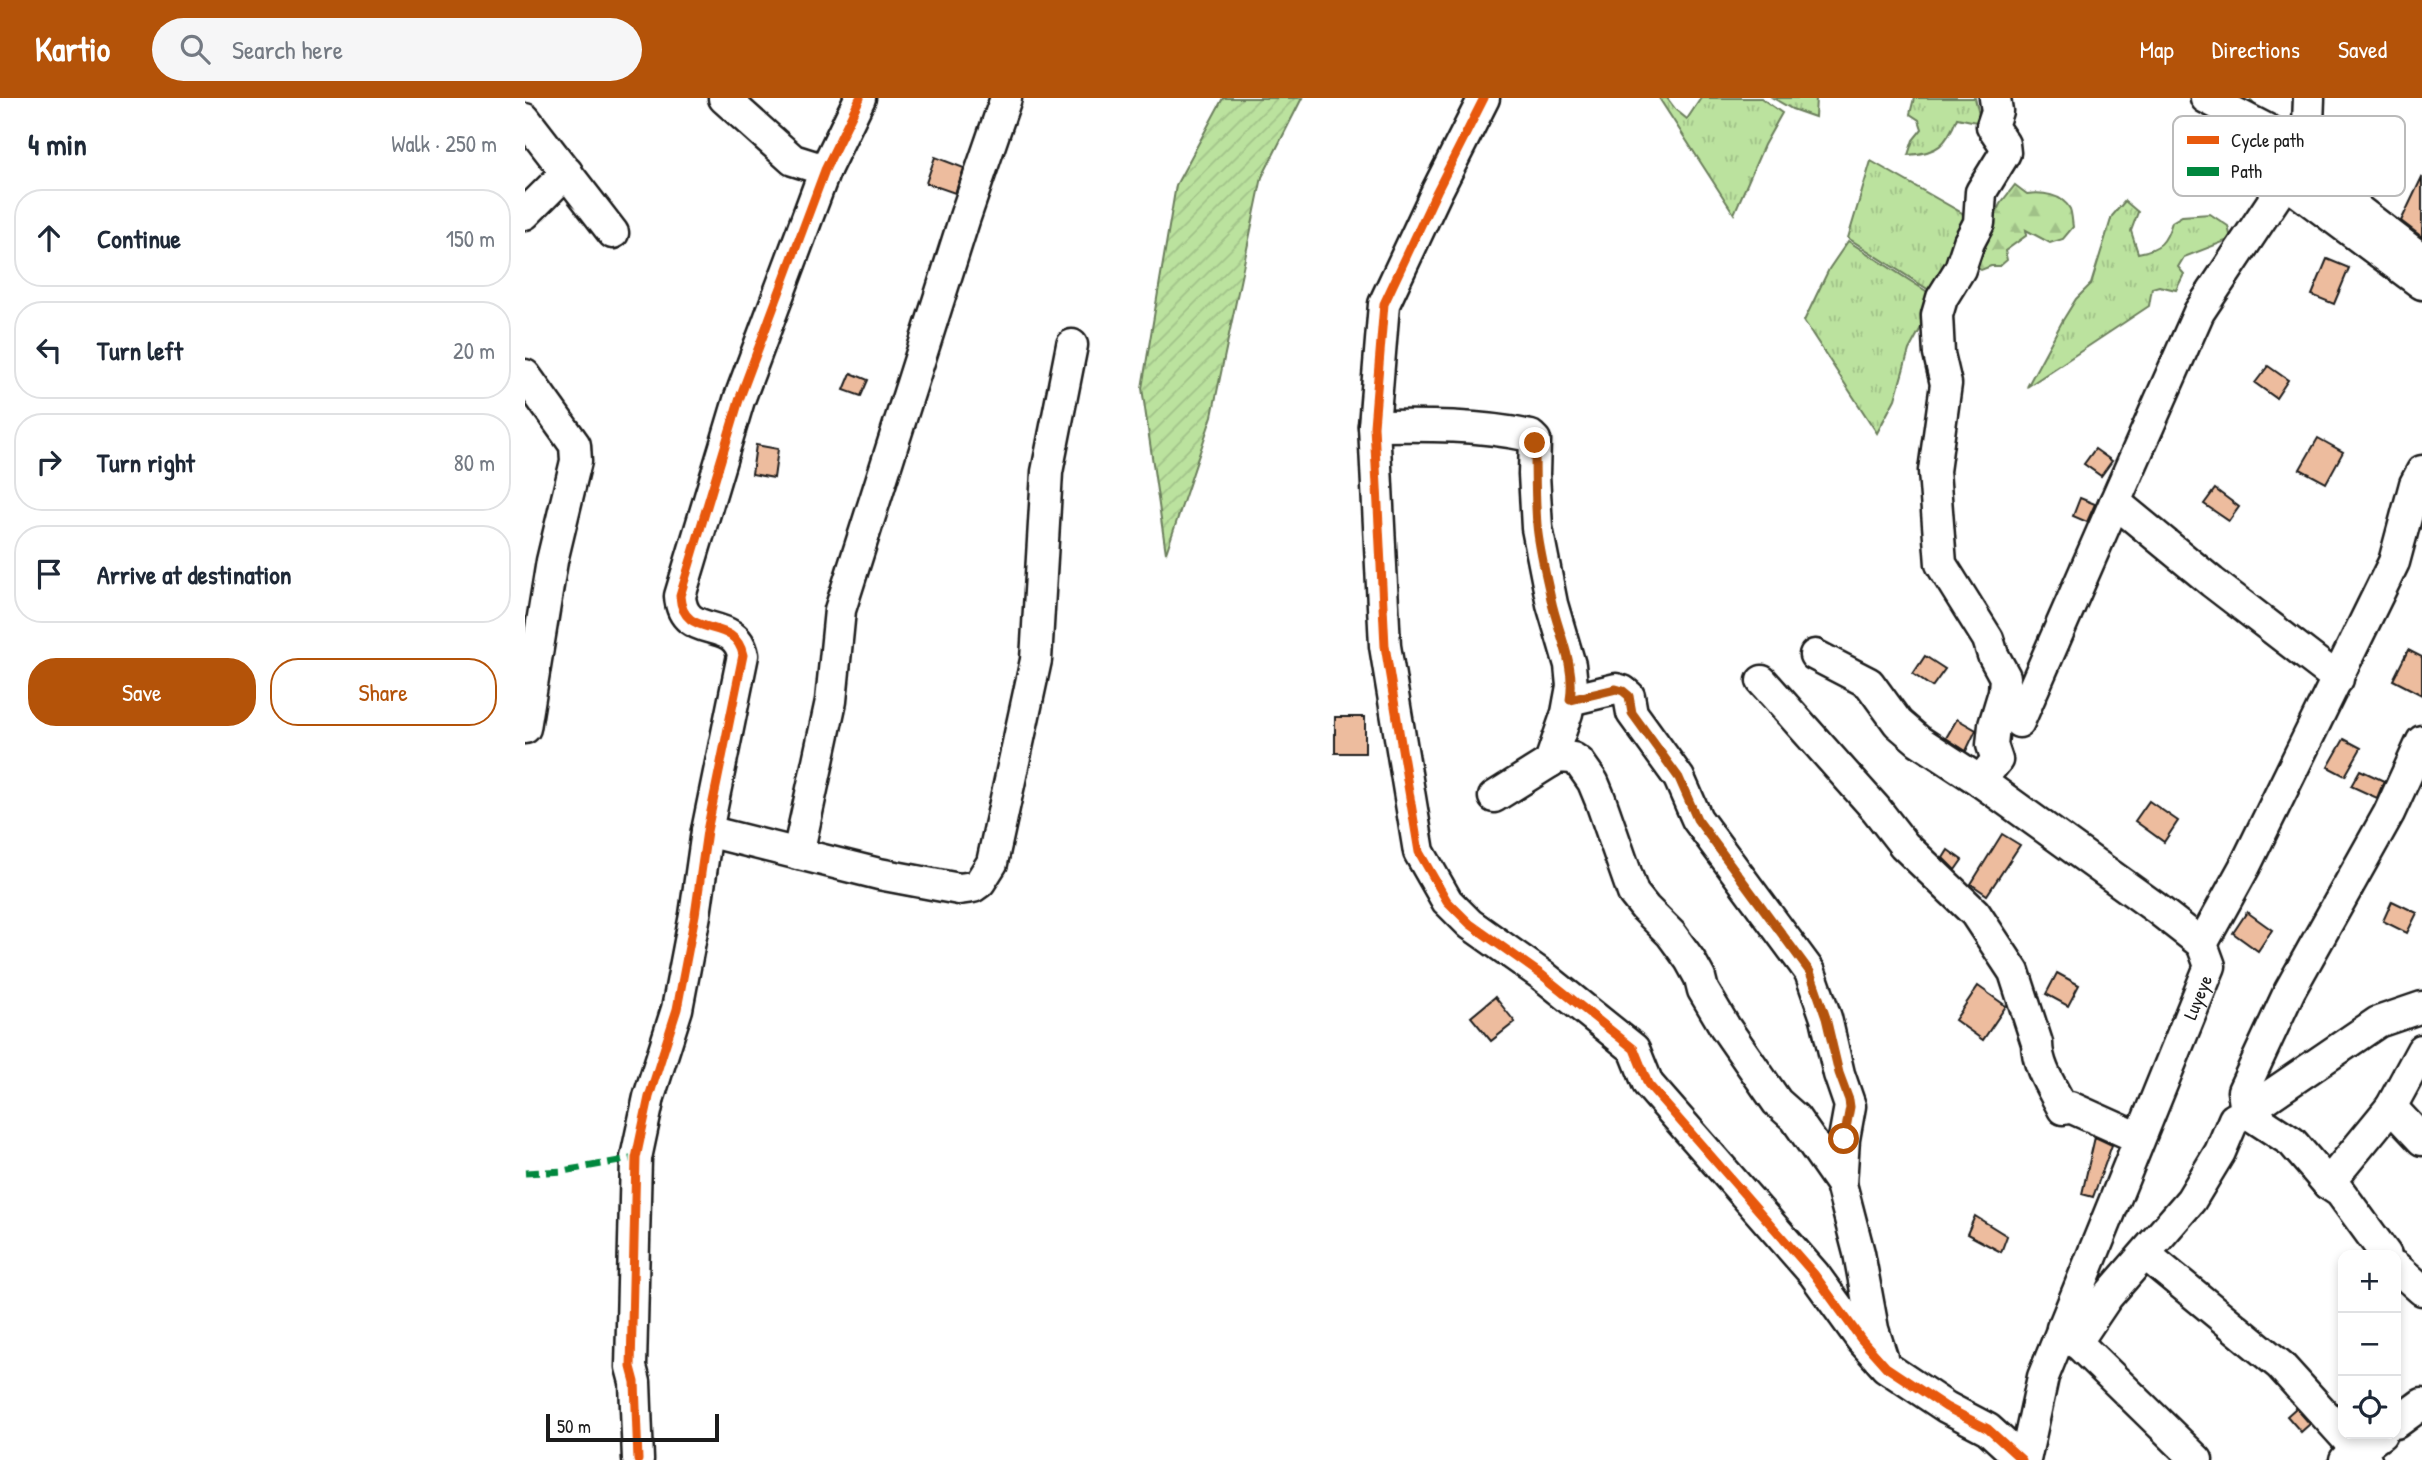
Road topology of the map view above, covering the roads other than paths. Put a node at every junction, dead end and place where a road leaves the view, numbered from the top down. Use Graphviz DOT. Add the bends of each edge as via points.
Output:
graph roads {
  1 [pos="724,98"];
  2 [pos="860,98"];
  3 [pos="1006,98"];
  4 [pos="1484,98"];
  5 [pos="1995,98"];
  6 [pos="2206,98"];
  7 [pos="2309,98"];
  8 [pos="2241,116"];
  9 [pos="2308,116"];
  10 [pos="525,119"];
  11 [pos="825,170"];
  12 [pos="567,172"];
  13 [pos="2276,196"];
  14 [pos="2304,196"];
  15 [pos="2346,196"];
  16 [pos="525,214"];
  17 [pos="614,233"];
  18 [pos="2422,259"];
  19 [pos="2422,284"];
  20 [pos="1072,345"];
  21 [pos="525,374"];
  22 [pos="1374,426"];
  23 [pos="2422,471"];
  24 [pos="2115,502"];
  25 [pos="1815,655"];
  26 [pos="530,666"];
  27 [pos="2337,679"];
  28 [pos="1762,681"];
  29 [pos="1570,700"];
  30 [pos="2019,722"];
  31 [pos="525,728"];
  32 [pos="2422,741"];
  33 [pos="1550,762"];
  34 [pos="1980,782"];
  35 [pos="1493,797"];
  36 [pos="707,831"];
  37 [pos="798,854"];
  38 [pos="2201,944"];
  39 [pos="2422,1007"];
  40 [pos="2422,1050"];
  41 [pos="2391,1107"];
  42 [pos="2246,1112"];
  43 [pos="2139,1138"];
  44 [pos="2422,1140"];
  45 [pos="1841,1184"];
  46 [pos="2328,1184"];
  47 [pos="2381,1250"];
  48 [pos="2145,1254"];
  49 [pos="2401,1271"];
  50 [pos="2422,1290"];
  51 [pos="2069,1336"];
  52 [pos="1886,1367"];
  53 [pos="2422,1404"];
  54 [pos="2401,1419"];
  55 [pos="2362,1451"];
  56 [pos="638,1460"];
  57 [pos="2023,1460"];
  58 [pos="2197,1460"];
  1 -- 11 [label="street" via="793,160"];
  2 -- 11 [label="street"];
  3 -- 37 [label="street" via="840,610 831,701"];
  4 -- 22 [label="street" via="1386,298"];
  5 -- 34 [label="street" via="1992,126 2005,153 1981,192 1979,223 1937,315 1946,384 1934,471 1940,559 2005,677 1992,745 1997,760"];
  6 -- 8 [label="street"];
  7 -- 9 [label="street"];
  10 -- 12 [label="street"];
  11 -- 36 [label="street" via="739,400 680,596 687,619 732,636 741,644 743,655"];
  12 -- 16 [label="street"];
  12 -- 17 [label="street"];
  13 -- 24 [label="street" via="2199,312"];
  14 -- 19 [label="street"];
  15 -- 18 [label="street"];
  20 -- 37 [label="street" via="1047,472 1035,660 988,872 972,887 959,889"];
  21 -- 26 [label="street" via="575,444 576,461"];
  22 -- 29 [label="street" via="1503,430 1535,440 1537,528 1570,665"];
  22 -- 52 [label="street" via="1385,646 1421,857 1447,901 1470,924 1634,1049 1648,1084 1814,1274"];
  23 -- 27 [label="street, Luyeye" via="2394,562"];
  24 -- 27 [label="street"];
  24 -- 30 [label="street"];
  25 -- 34 [label="street" via="1869,683 1898,723"];
  26 -- 31 [label="street"];
  27 -- 38 [label="street, Luyeye" via="2245,866"];
  28 -- 43 [label="street" via="1904,845 1975,913 2014,972 2037,1054 2063,1109 2070,1107"];
  29 -- 33 [label="street"];
  29 -- 45 [label="street" via="1616,689 1629,696 1632,713 1679,778 1697,819 1810,972 1850,1107"];
  32 -- 42 [label="street" via="2389,813 2290,990 2243,1091"];
  33 -- 35 [label="street"];
  33 -- 45 [label="street" via="1562,756 1573,758 1593,782 1633,893 1690,960 1732,1037"];
  34 -- 38 [label="street"];
  36 -- 37 [label="street"];
  36 -- 56 [label="street" via="677,1009 649,1097 636,1158 631,1367"];
  38 -- 43 [label="street, Luyeye" via="2210,966"];
  39 -- 42 [label="street" via="2378,1022"];
  40 -- 41 [label="street"];
  41 -- 44 [label="street"];
  41 -- 46 [label="street"];
  42 -- 46 [label="street" via="2292,1142"];
  42 -- 48 [label="street" via="2234,1119 2191,1200"];
  43 -- 51 [label="street, Luyeye"];
  45 -- 52 [label="street" via="1873,1329"];
  46 -- 47 [label="street" via="2340,1192"];
  48 -- 51 [label="street"];
  48 -- 55 [label="street" via="2280,1365"];
  49 -- 50 [label="street"];
  51 -- 57 [label="street, Luyeye" via="2043,1377"];
  51 -- 58 [label="street"];
  52 -- 57 [label="street" via="1988,1429"];
  53 -- 54 [label="street"];
}
